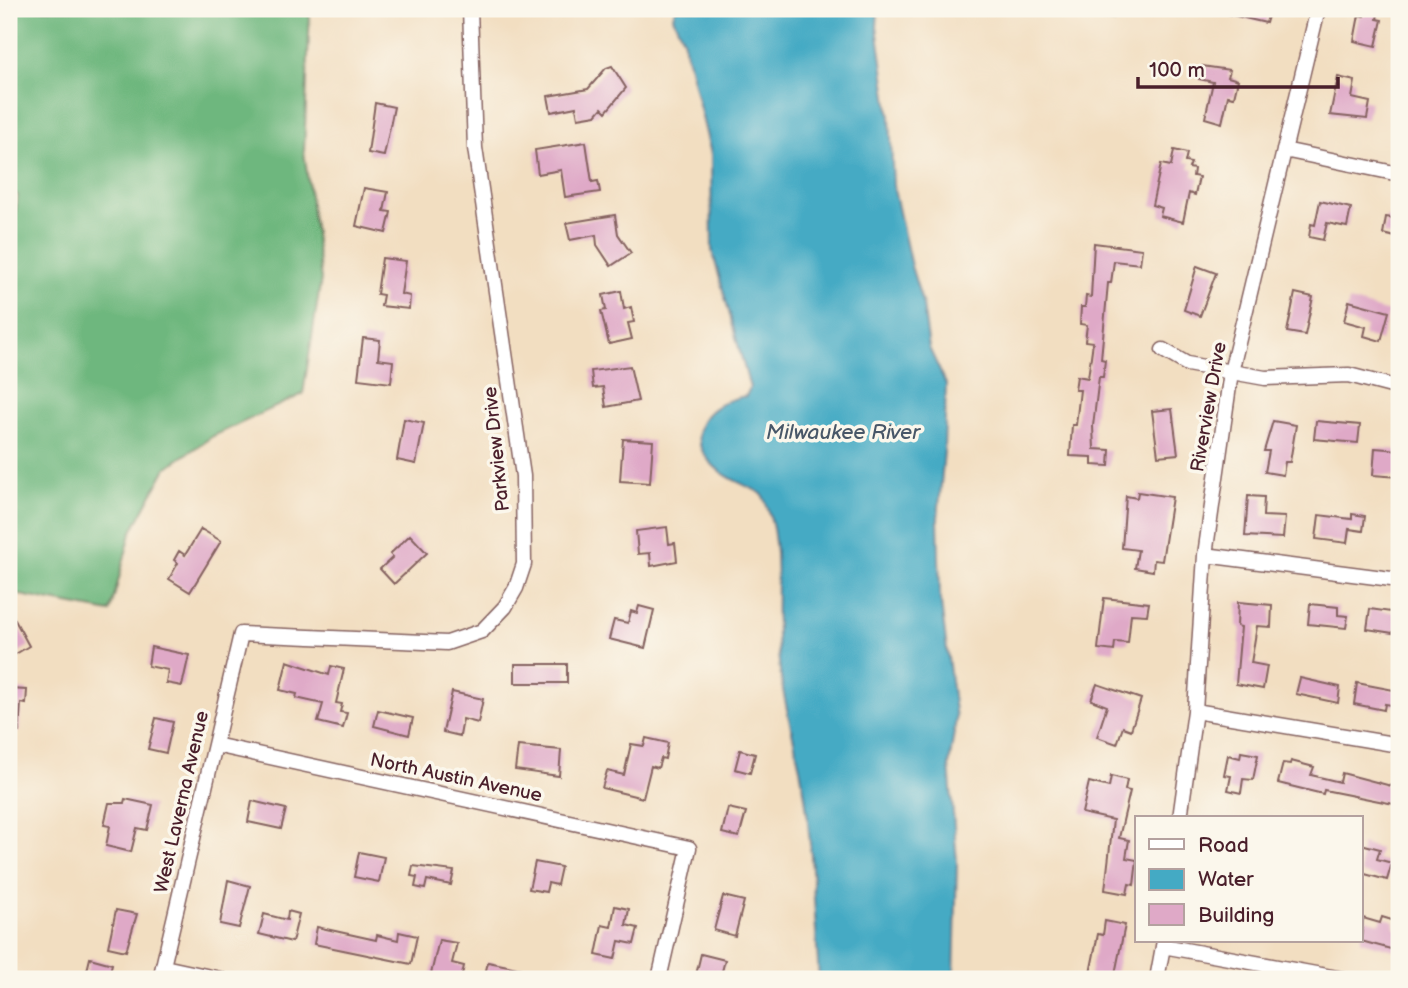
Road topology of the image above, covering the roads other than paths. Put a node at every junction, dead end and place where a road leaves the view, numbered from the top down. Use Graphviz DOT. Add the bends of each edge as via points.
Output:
graph roads {
  1 [pos="470,9"];
  2 [pos="1318,9"];
  3 [pos="1284,150"];
  4 [pos="1399,174"];
  5 [pos="1163,350"];
  6 [pos="1231,372"];
  7 [pos="1399,388"];
  8 [pos="1205,555"];
  9 [pos="1399,580"];
  10 [pos="241,634"];
  11 [pos="1195,711"];
  12 [pos="215,745"];
  13 [pos="1399,745"];
  14 [pos="1180,816"];
  15 [pos="1163,943"];
  16 [pos="162,973"];
  17 [pos="220,979"];
  18 [pos="659,979"];
  19 [pos="1157,979"];
  20 [pos="1343,979"];
  1 -- 10 [label="street, Parkview Drive" via="475,148 523,476 524,564 516,588 482,631 447,643"];
  2 -- 3 [label="street, Riverview Drive"];
  3 -- 4 [label="street"];
  3 -- 6 [label="street, Riverview Drive"];
  5 -- 6 [label="street" via="1187,364"];
  6 -- 7 [label="street" via="1295,379 1349,375"];
  6 -- 8 [label="street, Riverview Drive"];
  8 -- 9 [label="street"];
  8 -- 11 [label="street, Riverview Drive"];
  10 -- 12 [label="street, West Laverna Avenue"];
  11 -- 13 [label="street"];
  11 -- 14 [label="street, Riverview Drive"];
  12 -- 16 [label="street, West Laverna Avenue"];
  12 -- 18 [label="street, North Austin Avenue" via="689,849"];
  15 -- 19 [label="street"];
  15 -- 20 [label="street"];
  16 -- 17 [label="street"];
}
